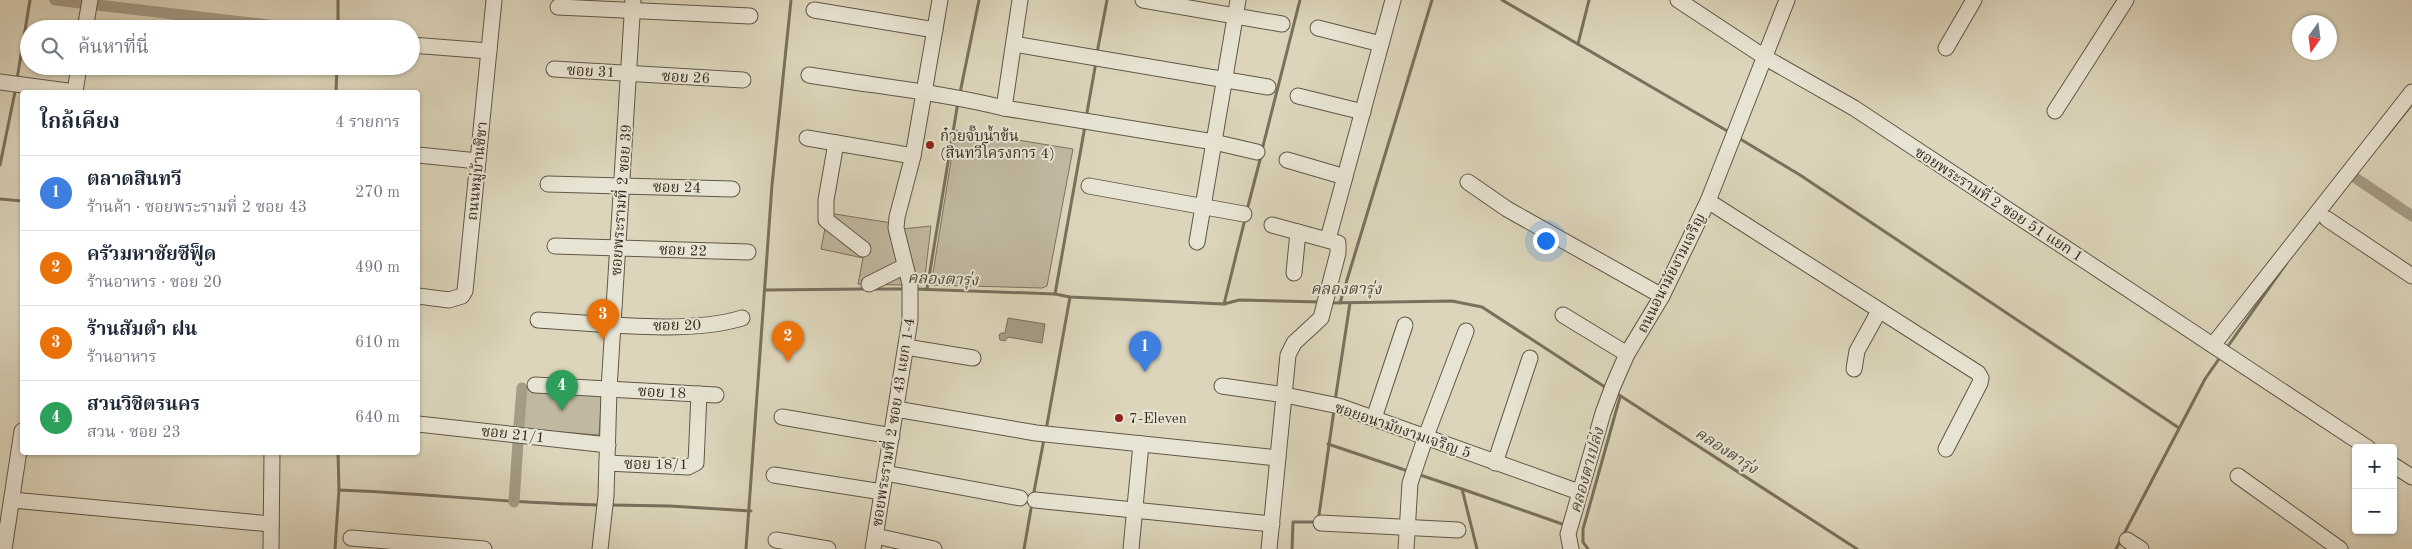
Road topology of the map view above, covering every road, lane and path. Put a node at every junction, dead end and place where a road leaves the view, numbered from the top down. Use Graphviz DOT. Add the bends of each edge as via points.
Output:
graph roads {
  1 [pos="494,0"];
  2 [pos="940,0"];
  3 [pos="1020,0"];
  4 [pos="1143,0"];
  5 [pos="1393,0"];
  6 [pos="1678,0"];
  7 [pos="1787,0"];
  8 [pos="1974,0"];
  9 [pos="2126,0"];
  10 [pos="632,5"];
  11 [pos="89,7"];
  12 [pos="558,7"];
  13 [pos="1237,7"];
  14 [pos="814,10"];
  15 [pos="750,16"];
  16 [pos="87,20"];
  17 [pos="1282,24"];
  18 [pos="1318,28"];
  19 [pos="935,30"];
  20 [pos="1014,44"];
  21 [pos="1381,44"];
  22 [pos="420,46"];
  23 [pos="1946,48"];
  24 [pos="489,51"];
  25 [pos="1766,58"];
  26 [pos="554,69"];
  27 [pos="629,74"];
  28 [pos="78,75"];
  29 [pos="809,75"];
  30 [pos="1224,78"];
  31 [pos="743,80"];
  32 [pos="2,82"];
  33 [pos="1268,86"];
  34 [pos="61,90"];
  35 [pos="75,90"];
  36 [pos="2412,92"];
  37 [pos="924,94"];
  38 [pos="1298,96"];
  39 [pos="1004,108"];
  40 [pos="2055,111"];
  41 [pos="1363,112"];
  42 [pos="807,138"];
  43 [pos="1214,142"];
  44 [pos="836,143"];
  45 [pos="1257,152"];
  46 [pos="420,155"];
  47 [pos="913,156"];
  48 [pos="1287,160"];
  49 [pos="478,161"];
  50 [pos="1345,177"];
  51 [pos="1468,182"];
  52 [pos="548,184"];
  53 [pos="622,186"];
  54 [pos="1089,186"];
  55 [pos="732,189"];
  56 [pos="1708,201"];
  57 [pos="1202,206"];
  58 [pos="1244,214"];
  59 [pos="2327,219"];
  60 [pos="1272,225"];
  61 [pos="1298,232"];
  62 [pos="1328,239"];
  63 [pos="1197,242"];
  64 [pos="556,246"];
  65 [pos="618,249"];
  66 [pos="863,250"];
  67 [pos="748,252"];
  68 [pos="905,266"];
  69 [pos="1294,273"];
  70 [pos="2412,276"];
  71 [pos="870,284"];
  72 [pos="420,296"];
  73 [pos="1662,296"];
  74 [pos="1879,311"];
  75 [pos="1563,315"];
  76 [pos="742,318"];
  77 [pos="538,320"];
  78 [pos="612,324"];
  79 [pos="1405,325"];
  80 [pos="1466,331"];
  81 [pos="906,347"];
  82 [pos="2220,350"];
  83 [pos="1627,354"];
  84 [pos="973,358"];
  85 [pos="1530,358"];
  86 [pos="1854,369"];
  87 [pos="535,385"];
  88 [pos="1222,386"];
  89 [pos="609,389"];
  90 [pos="699,394"];
  91 [pos="716,395"];
  92 [pos="1285,395"];
  93 [pos="896,409"];
  94 [pos="782,417"];
  95 [pos="1374,418"];
  96 [pos="420,424"];
  97 [pos="892,436"];
  98 [pos="1426,436"];
  99 [pos="1141,444"];
  100 [pos="2362,444"];
  101 [pos="20,445"];
  102 [pos="608,445"];
  103 [pos="1946,449"];
  104 [pos="272,455"];
  105 [pos="1278,458"];
  106 [pos="608,463"];
  107 [pos="1495,464"];
  108 [pos="2397,468"];
  109 [pos="885,473"];
  110 [pos="774,475"];
  111 [pos="2238,476"];
  112 [pos="2412,477"];
  113 [pos="882,492"];
  114 [pos="1579,492"];
  115 [pos="12,500"];
  116 [pos="1135,510"];
  117 [pos="1321,523"];
  118 [pos="271,524"];
  119 [pos="1272,524"];
  120 [pos="1407,527"];
  121 [pos="1458,530"];
  122 [pos="351,538"];
  123 [pos="776,540"];
  124 [pos="2127,540"];
  125 [pos="874,542"];
  126 [pos="1570,542"];
  127 [pos="4,549"];
  128 [pos="271,549"];
  129 [pos="484,549"];
  130 [pos="600,549"];
  131 [pos="828,549"];
  132 [pos="934,549"];
  133 [pos="1131,549"];
  134 [pos="1269,549"];
  135 [pos="1406,549"];
  136 [pos="2141,549"];
  137 [pos="2340,549"];
  1 -- 24 [label="street, ถนนหมู่บ้านชิชา"];
  2 -- 19 [label="street, ซอยพระรามที่ 2 ซอย 43 แยก 1-4"];
  3 -- 20 [label="street"];
  4 -- 13 [label="street"];
  5 -- 21 [label="street"];
  6 -- 25 [label="street, ซอยพระรามที่ 2 ซอย 51 แยก 1"];
  7 -- 25 [label="street, ถนนอนามัยงามเจริญ"];
  8 -- 23 [label="street"];
  9 -- 40 [label="street"];
  10 -- 12 [label="street"];
  10 -- 15 [label="street"];
  10 -- 27 [label="street, ซอยพระรามที่ 2 ซอย 39"];
  11 -- 16 [label="street"];
  13 -- 17 [label="street"];
  13 -- 30 [label="street"];
  14 -- 19 [label="street"];
  18 -- 21 [label="street"];
  19 -- 37 [label="street, ซอยพระรามที่ 2 ซอย 43 แยก 1-4"];
  20 -- 30 [label="street"];
  20 -- 39 [label="street"];
  21 -- 41 [label="street"];
  22 -- 24 [label="street"];
  24 -- 49 [label="street, ถนนหมู่บ้านชิชา"];
  25 -- 56 [label="street, ถนนอนามัยงามเจริญ"];
  25 -- 82 [label="street, ซอยพระรามที่ 2 ซอย 51 แยก 1" via="1854,108"];
  26 -- 27 [label="street, ซอย 31"];
  27 -- 31 [label="street, ซอย 26"];
  27 -- 53 [label="street, ซอยพระรามที่ 2 ซอย 39"];
  28 -- 35 [label="street"];
  29 -- 37 [label="street"];
  30 -- 33 [label="street"];
  30 -- 43 [label="street"];
  32 -- 34 [label="street"];
  36 -- 82 [label="street"];
  37 -- 39 [label="street" via="956,97"];
  37 -- 47 [label="street, ซอยพระรามที่ 2 ซอย 43 แยก 1-4"];
  38 -- 41 [label="street"];
  39 -- 43 [label="street"];
  41 -- 50 [label="street"];
  42 -- 44 [label="street"];
  43 -- 45 [label="street"];
  43 -- 57 [label="street"];
  44 -- 47 [label="street"];
  44 -- 66 [label="street" via="824,211 826,220"];
  46 -- 49 [label="street"];
  47 -- 68 [label="street, ซอยพระรามที่ 2 ซอย 43 แยก 1-4" via="897,223"];
  48 -- 50 [label="street"];
  49 -- 72 [label="street, ถนนหมู่บ้านชิชา" via="465,291 462,296 449,300"];
  50 -- 62 [label="street"];
  51 -- 73 [label="street" via="1507,209"];
  52 -- 53 [label="street, ซอย 24"];
  53 -- 55 [label="street, ซอย 24"];
  53 -- 65 [label="street, ซอยพระรามที่ 2 ซอย 39"];
  54 -- 57 [label="street"];
  56 -- 73 [label="street, ถนนอนามัยงามเจริญ"];
  56 -- 74 [label="street"];
  57 -- 58 [label="street"];
  57 -- 63 [label="street"];
  59 -- 70 [label="street"];
  60 -- 61 [label="street"];
  61 -- 62 [label="street"];
  61 -- 69 [label="street"];
  62 -- 92 [label="street" via="1338,242 1338,253 1323,314 1290,350"];
  64 -- 65 [label="street, ซอย 22"];
  65 -- 67 [label="street, ซอย 22"];
  65 -- 78 [label="street, ซอยพระรามที่ 2 ซอย 39"];
  68 -- 71 [label="street"];
  68 -- 81 [label="street, ซอยพระรามที่ 2 ซอย 43 แยก 1-4" via="910,284"];
  73 -- 83 [label="street, ถนนอนามัยงามเจริญ"];
  74 -- 86 [label="street" via="1857,350"];
  74 -- 103 [label="street" via="1978,373 1981,378"];
  75 -- 83 [label="street"];
  76 -- 78 [label="street, ซอย 20" via="716,324"];
  77 -- 78 [label="street, ซอย 20"];
  78 -- 89 [label="street, ซอยพระรามที่ 2 ซอย 39"];
  79 -- 95 [label="street"];
  80 -- 98 [label="street"];
  81 -- 84 [label="street"];
  81 -- 93 [label="street, ซอยพระรามที่ 2 ซอย 43 แยก 1-4"];
  82 -- 100 [label="street, ซอยพระรามที่ 2 ซอย 51 แยก 1"];
  83 -- 114 [label="street, ถนนอนามัยงามเจริญ"];
  85 -- 107 [label="street"];
  87 -- 89 [label="street, ซอย 18"];
  88 -- 92 [label="street, ซอยอนามัยงามเจริญ 5"];
  89 -- 90 [label="street, ซอย 18"];
  89 -- 102 [label="street, ซอยพระรามที่ 2 ซอย 39"];
  90 -- 91 [label="street, ซอย 18"];
  90 -- 106 [label="street, ซอย 18/1" via="696,463 688,466"];
  92 -- 95 [label="street, ซอยอนามัยงามเจริญ 5" via="1339,406"];
  92 -- 105 [label="street"];
  93 -- 97 [label="street, ซอยพระรามที่ 2 ซอย 43 แยก 1-4"];
  93 -- 99 [label="street" via="1036,433"];
  94 -- 97 [label="street"];
  95 -- 98 [label="street, ซอยอนามัยงามเจริญ 5"];
  96 -- 102 [label="street, ซอย 21/1"];
  97 -- 109 [label="street, ซอยพระรามที่ 2 ซอย 43 แยก 1-4"];
  98 -- 107 [label="street, ซอยอนามัยงามเจริญ 5"];
  98 -- 120 [label="street" via="1413,476"];
  99 -- 105 [label="street"];
  99 -- 116 [label="street"];
  101 -- 115 [label="street"];
  102 -- 106 [label="street, ซอยพระรามที่ 2 ซอย 39"];
  104 -- 118 [label="street"];
  105 -- 119 [label="street"];
  106 -- 130 [label="street, ซอยพระรามที่ 2 ซอย 39"];
  107 -- 114 [label="street, ซอยอนามัยงามเจริญ 5"];
  108 -- 112 [label="street"];
  109 -- 113 [label="street, ซอยพระรามที่ 2 ซอย 43 แยก 1-4"];
  109 -- 116 [label="street" via="1027,499"];
  110 -- 113 [label="street"];
  111 -- 137 [label="street"];
  113 -- 125 [label="street, ซอยพระรามที่ 2 ซอย 43 แยก 1-4"];
  114 -- 126 [label="street, ถนนอนามัยงามเจริญ"];
  115 -- 118 [label="street"];
  115 -- 127 [label="street"];
  116 -- 119 [label="street"];
  116 -- 133 [label="street"];
  117 -- 120 [label="street"];
  118 -- 128 [label="street"];
  119 -- 134 [label="street"];
  120 -- 121 [label="street"];
  120 -- 135 [label="street"];
  122 -- 129 [label="street"];
  123 -- 131 [label="street"];
  124 -- 136 [label="street"];
  125 -- 132 [label="street"];
}
